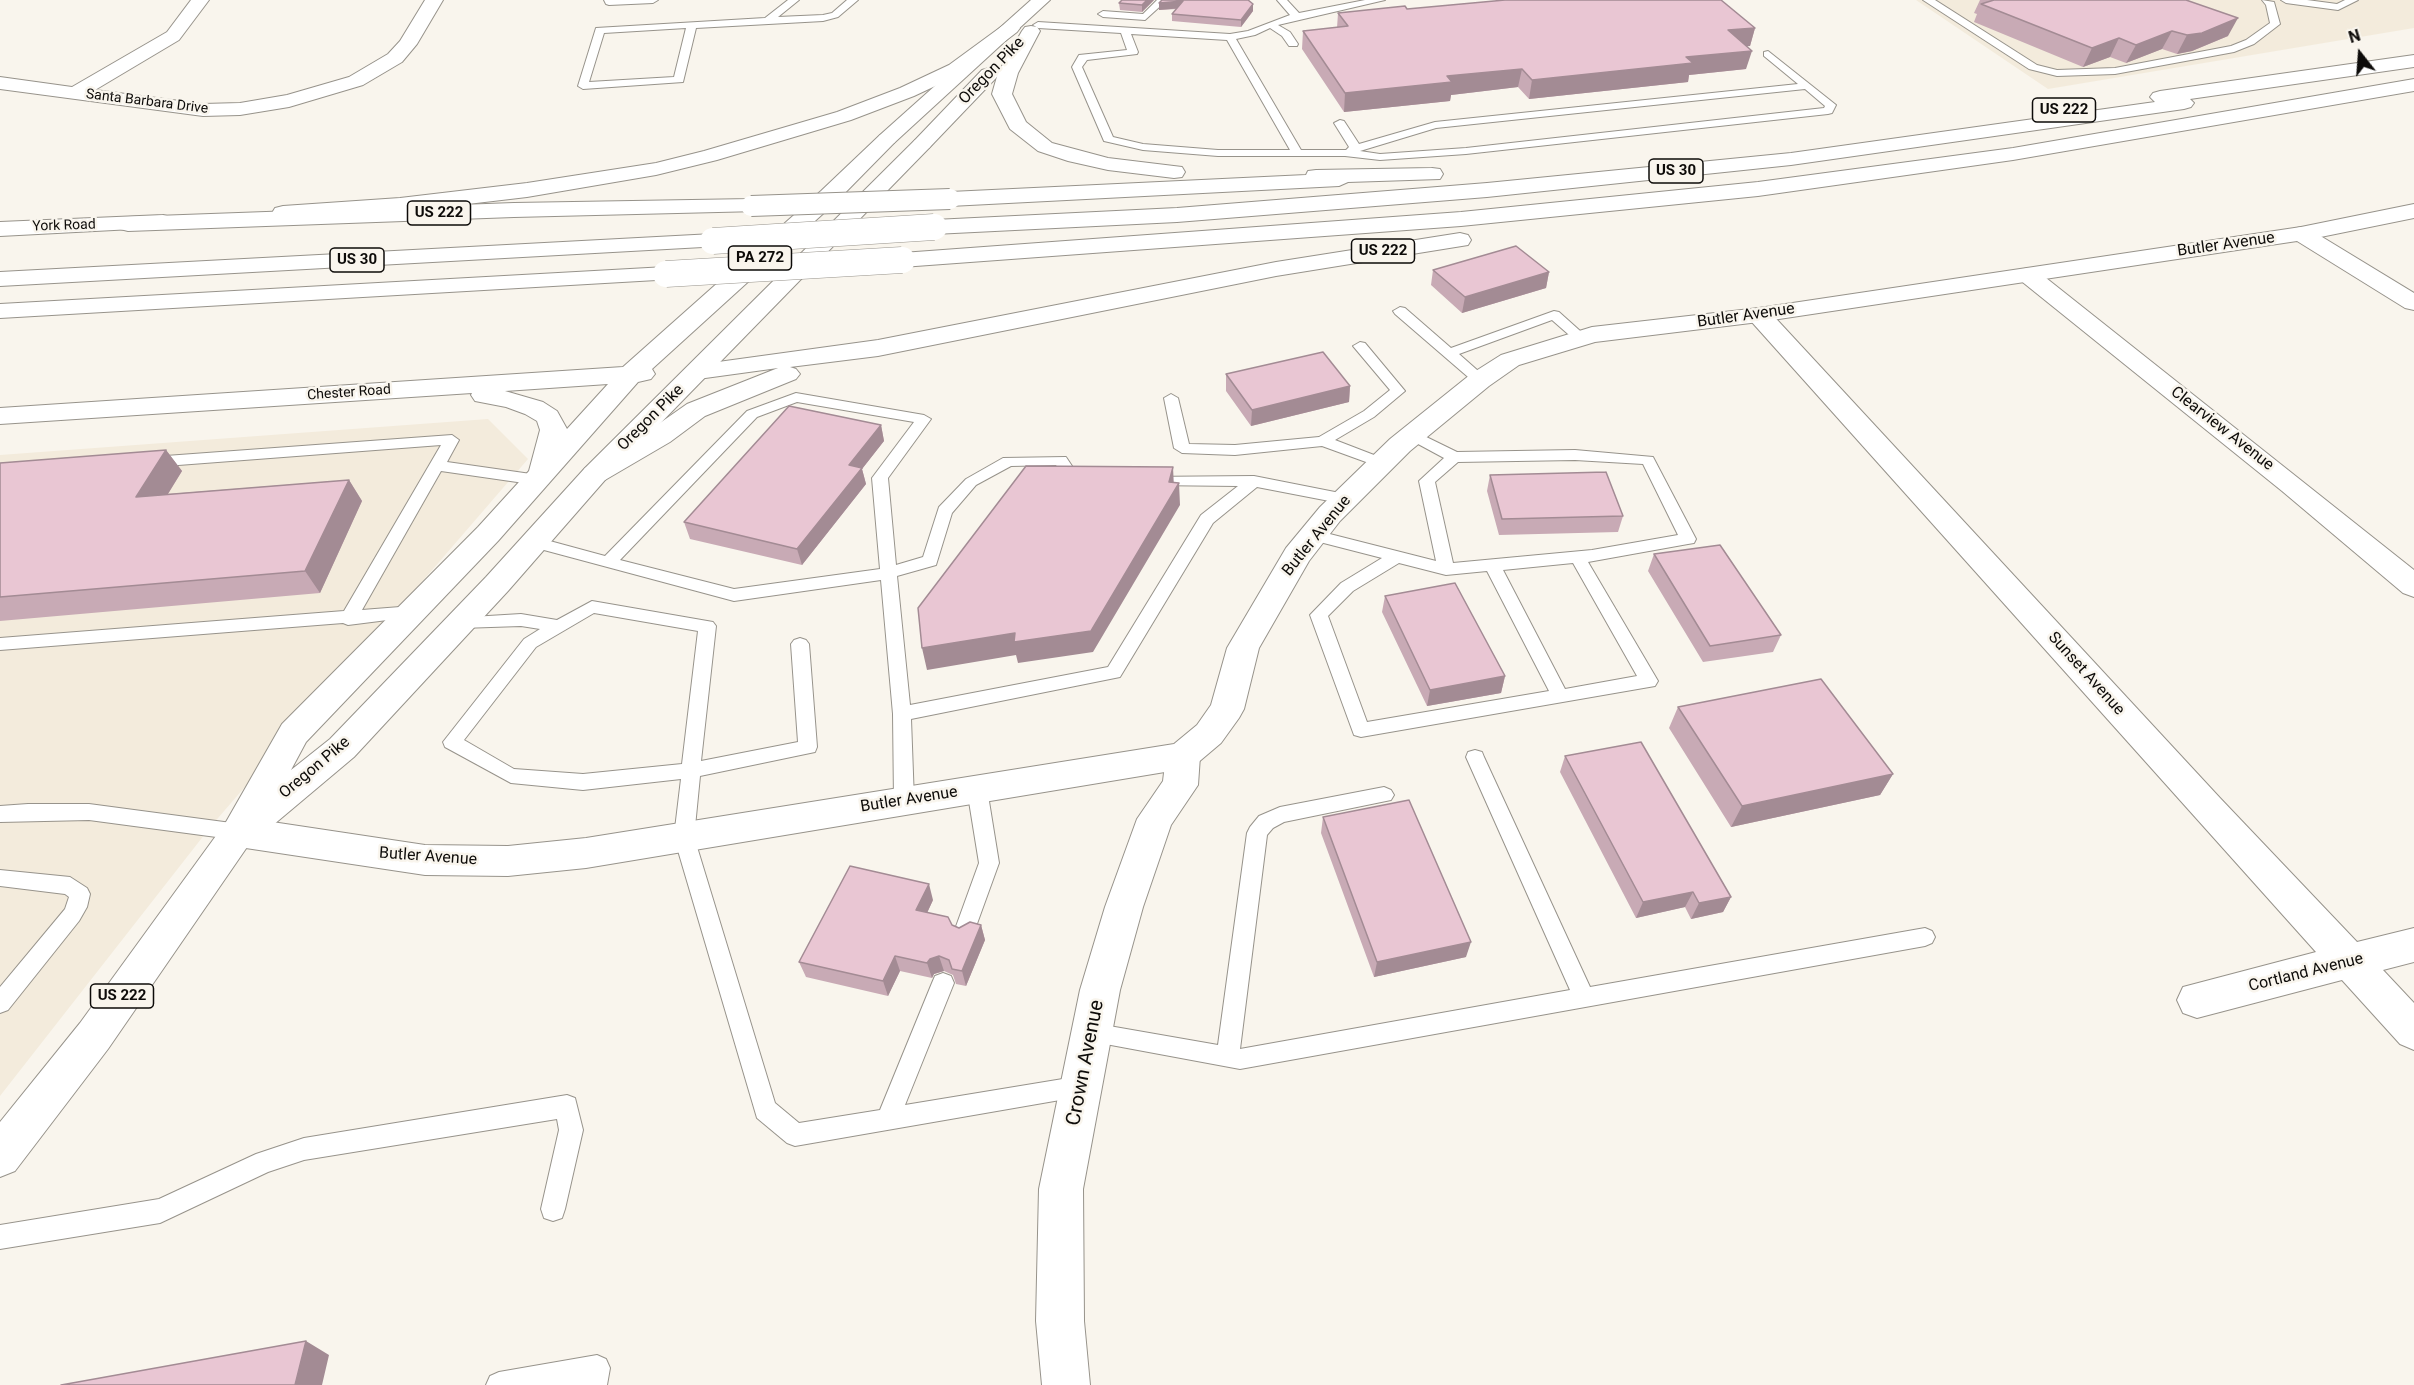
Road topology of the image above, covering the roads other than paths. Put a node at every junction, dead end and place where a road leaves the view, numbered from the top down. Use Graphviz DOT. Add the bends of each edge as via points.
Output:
graph roads {
  1 [pos="200,0"];
  2 [pos="434,0"];
  3 [pos="653,0"];
  4 [pos="794,0"];
  5 [pos="853,0"];
  6 [pos="1162,0"];
  7 [pos="1282,0"];
  8 [pos="1928,0"];
  9 [pos="2267,0"];
  10 [pos="2286,0"];
  11 [pos="2353,0"];
  12 [pos="1383,1"];
  13 [pos="1047,4"];
  14 [pos="1333,4"];
  15 [pos="1123,6"];
  16 [pos="607,7"];
  17 [pos="1103,14"];
  18 [pos="1296,16"];
  19 [pos="768,21"];
  20 [pos="1270,24"];
  21 [pos="692,25"];
  22 [pos="1027,28"];
  23 [pos="1090,28"];
  24 [pos="600,30"];
  25 [pos="1125,31"];
  26 [pos="1230,37"];
  27 [pos="1293,44"];
  28 [pos="1768,54"];
  29 [pos="2414,61"];
  30 [pos="2414,81"];
  31 [pos="0,83"];
  32 [pos="1807,86"];
  33 [pos="75,93"];
  34 [pos="1340,123"];
  35 [pos="1573,125"];
  36 [pos="843,135"];
  37 [pos="774,138"];
  38 [pos="877,138"];
  39 [pos="922,144"];
  40 [pos="1350,151"];
  41 [pos="1298,154"];
  42 [pos="1892,172"];
  43 [pos="1479,173"];
  44 [pos="2414,211"];
  45 [pos="128,224"];
  46 [pos="0,229"];
  47 [pos="2301,234"];
  48 [pos="2028,275"];
  49 [pos="0,279"];
  50 [pos="2414,303"];
  51 [pos="1400,310"];
  52 [pos="0,311"];
  53 [pos="1760,315"];
  54 [pos="1581,338"];
  55 [pos="1360,346"];
  56 [pos="878,348"];
  57 [pos="1449,353"];
  58 [pos="698,371"];
  59 [pos="630,375"];
  60 [pos="1480,380"];
  61 [pos="338,394"];
  62 [pos="1171,398"];
  63 [pos="0,416"];
  64 [pos="1412,435"];
  65 [pos="1323,441"];
  66 [pos="1454,457"];
  67 [pos="1382,463"];
  68 [pos="131,464"];
  69 [pos="438,466"];
  70 [pos="595,474"];
  71 [pos="538,480"];
  72 [pos="1096,480"];
  73 [pos="1130,480"];
  74 [pos="1254,481"];
  75 [pos="1345,499"];
  76 [pos="1314,535"];
  77 [pos="535,542"];
  78 [pos="1398,556"];
  79 [pos="1578,558"];
  80 [pos="608,562"];
  81 [pos="1492,565"];
  82 [pos="1446,568"];
  83 [pos="889,573"];
  84 [pos="2414,586"];
  85 [pos="412,612"];
  86 [pos="348,619"];
  87 [pos="460,622"];
  88 [pos="558,626"];
  89 [pos="0,644"];
  90 [pos="800,644"];
  91 [pos="1560,696"];
  92 [pos="902,714"];
  93 [pos="1183,756"];
  94 [pos="1475,758"];
  95 [pos="691,770"];
  96 [pos="977,789"];
  97 [pos="1384,795"];
  98 [pos="904,801"];
  99 [pos="0,814"];
  100 [pos="239,832"];
  101 [pos="684,837"];
  102 [pos="0,878"];
  103 [pos="964,932"];
  104 [pos="1925,937"];
  105 [pos="2414,945"];
  106 [pos="2351,962"];
  107 [pos="943,982"];
  108 [pos="1584,997"];
  109 [pos="2197,1000"];
  110 [pos="0,1003"];
  111 [pos="2414,1031"];
  112 [pos="1092,1033"];
  113 [pos="1228,1056"];
  114 [pos="1081,1087"];
  115 [pos="888,1119"];
  116 [pos="0,1156"];
  117 [pos="553,1209"];
  118 [pos="0,1238"];
  119 [pos="499,1385"];
  120 [pos="594,1385"];
  121 [pos="1066,1385"];
  1 -- 33 [label="main road" via="173,36"];
  2 -- 33 [label="main road, Santa Barbara Drive" via="395,58 356,81 315,95 219,111"];
  3 -- 16 [label="lane"];
  4 -- 19 [label="lane"];
  5 -- 19 [label="lane" via="834,15 823,18"];
  6 -- 17 [label="lane" via="1145,17"];
  7 -- 18 [label="lane"];
  8 -- 9 [label="lane" via="2033,67 2057,73 2115,71 2234,49 2275,24"];
  10 -- 11 [label="lane" via="2338,7"];
  12 -- 14 [label="lane"];
  13 -- 22 [label="main road, Oregon Pike / PA 272"];
  13 -- 22 [label="main road, Oregon Pike / PA 272"];
  14 -- 18 [label="lane"];
  15 -- 17 [label="lane" via="1112,5"];
  16 -- 24 [label="lane"];
  17 -- 23 [label="lane"];
  18 -- 20 [label="lane"];
  19 -- 21 [label="lane"];
  20 -- 26 [label="lane"];
  20 -- 27 [label="lane"];
  21 -- 24 [label="lane"];
  21 -- 24 [label="lane" via="679,80 583,86"];
  22 -- 23 [label="lane"];
  22 -- 37 [label="main road" via="907,92"];
  22 -- 38 [label="main road, Oregon Pike / PA 272"];
  22 -- 39 [label="main road, Oregon Pike / PA 272"];
  22 -- 43 [label="main road" via="1002,94 1017,124 1028,136 1074,157 1210,174"];
  23 -- 25 [label="lane"];
  25 -- 26 [label="lane"];
  25 -- 41 [label="lane" via="1133,52 1083,57 1077,67 1108,139 1189,151"];
  26 -- 41 [label="lane"];
  28 -- 32 [label="lane"];
  29 -- 43 [label="main road, US 222" via="1805,143"];
  30 -- 42 [label="main road, US 30" via="2120,137"];
  30 -- 49 [label="main road, US 30, bridge" via="2069,121 1791,159 1475,191 1177,214"];
  31 -- 33 [label="main road, Santa Barbara Drive"];
  32 -- 35 [label="lane"];
  32 -- 35 [label="lane" via="1831,105 1828,111"];
  34 -- 40 [label="lane"];
  35 -- 40 [label="lane" via="1380,158"];
  35 -- 40 [label="lane" via="1435,125"];
  36 -- 37 [label="main road" via="808,133"];
  37 -- 45 [label="main road" via="656,169 527,190 400,205"];
  38 -- 39 [label="main road"];
  38 -- 59 [label="main road, Oregon Pike / PA 272" via="830,196"];
  39 -- 58 [label="main road, Oregon Pike / PA 272"];
  40 -- 41 [label="lane"];
  42 -- 52 [label="main road, US 30, bridge" via="1461,219 902,260"];
  42 -- 56 [label="main road, US 222" via="1771,196 1318,261"];
  43 -- 45 [label="main road, US 222, bridge" via="950,199"];
  44 -- 47 [label="main road, Butler Avenue"];
  45 -- 46 [label="main road, York Road / US 222"];
  47 -- 48 [label="main road, Butler Avenue"];
  47 -- 50 [label="main road"];
  48 -- 53 [label="main road, Butler Avenue"];
  48 -- 84 [label="main road, Clearview Avenue"];
  51 -- 57 [label="lane"];
  53 -- 54 [label="main road, Butler Avenue"];
  53 -- 106 [label="main road, Sunset Avenue"];
  54 -- 57 [label="lane" via="1554,315"];
  54 -- 60 [label="main road, Butler Avenue" via="1510,360"];
  55 -- 65 [label="lane" via="1398,391 1369,414"];
  56 -- 58 [label="main road, Chester Road"];
  56 -- 70 [label="main road, US 222" via="779,376 696,410"];
  57 -- 60 [label="lane"];
  58 -- 59 [label="main road, Chester Road"];
  58 -- 70 [label="main road, Oregon Pike / PA 272"];
  59 -- 61 [label="main road, Chester Road"];
  59 -- 71 [label="main road, Oregon Pike / PA 272"];
  60 -- 64 [label="main road, Butler Avenue"];
  61 -- 63 [label="main road, Chester Road"];
  61 -- 71 [label="main road" via="484,395 534,408 549,417 554,430"];
  62 -- 65 [label="lane" via="1182,448 1235,450"];
  64 -- 66 [label="lane"];
  64 -- 67 [label="main road, Butler Avenue"];
  65 -- 67 [label="lane"];
  66 -- 79 [label="lane" via="1575,455 1648,460 1688,539"];
  66 -- 82 [label="lane" via="1426,481"];
  67 -- 75 [label="main road, Butler Avenue"];
  68 -- 69 [label="lane" via="452,440"];
  69 -- 71 [label="lane"];
  69 -- 86 [label="lane"];
  70 -- 77 [label="main road, Oregon Pike / US 222"];
  71 -- 85 [label="main road, Oregon Pike / US 222"];
  72 -- 83 [label="lane" via="1073,480 1061,460 1008,461 971,482 945,511 930,561"];
  73 -- 74 [label="lane"];
  74 -- 75 [label="lane"];
  74 -- 92 [label="lane" via="1207,519 1114,672"];
  75 -- 76 [label="main road, Butler Avenue"];
  76 -- 78 [label="lane"];
  76 -- 93 [label="main road, Butler Avenue" via="1275,591 1243,648 1227,710 1209,734"];
  77 -- 80 [label="lane"];
  77 -- 87 [label="main road, Oregon Pike / US 222"];
  78 -- 82 [label="lane"];
  78 -- 91 [label="lane" via="1347,587 1319,615 1361,730"];
  79 -- 81 [label="lane"];
  79 -- 91 [label="lane" via="1649,681"];
  80 -- 83 [label="lane" via="734,595"];
  80 -- 83 [label="lane" via="752,414 796,397 924,418 880,478"];
  81 -- 82 [label="lane"];
  81 -- 91 [label="lane"];
  83 -- 92 [label="lane"];
  85 -- 86 [label="lane"];
  85 -- 100 [label="main road, Oregon Pike / US 222" via="294,733"];
  86 -- 89 [label="lane"];
  87 -- 88 [label="lane" via="521,620"];
  87 -- 100 [label="main road, Oregon Pike / US 222" via="342,748"];
  88 -- 95 [label="lane" via="592,607 707,626"];
  88 -- 95 [label="lane" via="530,643 452,742 511,776 583,782"];
  90 -- 95 [label="lane" via="808,747"];
  92 -- 98 [label="lane"];
  93 -- 96 [label="main road, Butler Avenue"];
  93 -- 112 [label="main road, Crown Avenue" via="1180,785 1155,819 1124,907"];
  94 -- 108 [label="lane"];
  95 -- 101 [label="lane"];
  96 -- 98 [label="main road, Butler Avenue"];
  96 -- 103 [label="lane" via="989,863"];
  97 -- 113 [label="lane" via="1280,815 1266,822 1257,833"];
  98 -- 101 [label="main road, Butler Avenue"];
  99 -- 100 [label="lane" via="89,812"];
  100 -- 101 [label="main road, Butler Avenue" via="382,855 508,861 586,854"];
  100 -- 116 [label="main road, Oregon Pike / US 222" via="94,1036"];
  101 -- 115 [label="lane" via="765,1110 795,1135"];
  102 -- 110 [label="lane" via="70,886 80,894 72,915"];
  104 -- 108 [label="lane"];
  105 -- 106 [label="main road, Cortland Avenue"];
  106 -- 109 [label="main road, Cortland Avenue"];
  106 -- 111 [label="main road, Sunset Avenue"];
  107 -- 115 [label="lane"];
  108 -- 113 [label="lane" via="1240,1059"];
  112 -- 113 [label="lane"];
  112 -- 114 [label="main road, Crown Avenue"];
  114 -- 115 [label="lane"];
  114 -- 121 [label="main road, Crown Avenue" via="1061,1189 1060,1321"];
  117 -- 118 [label="lane" via="571,1130 567,1106 304,1149 264,1162 160,1211"];
  119 -- 120 [label="lane" via="597,1368"];
}
